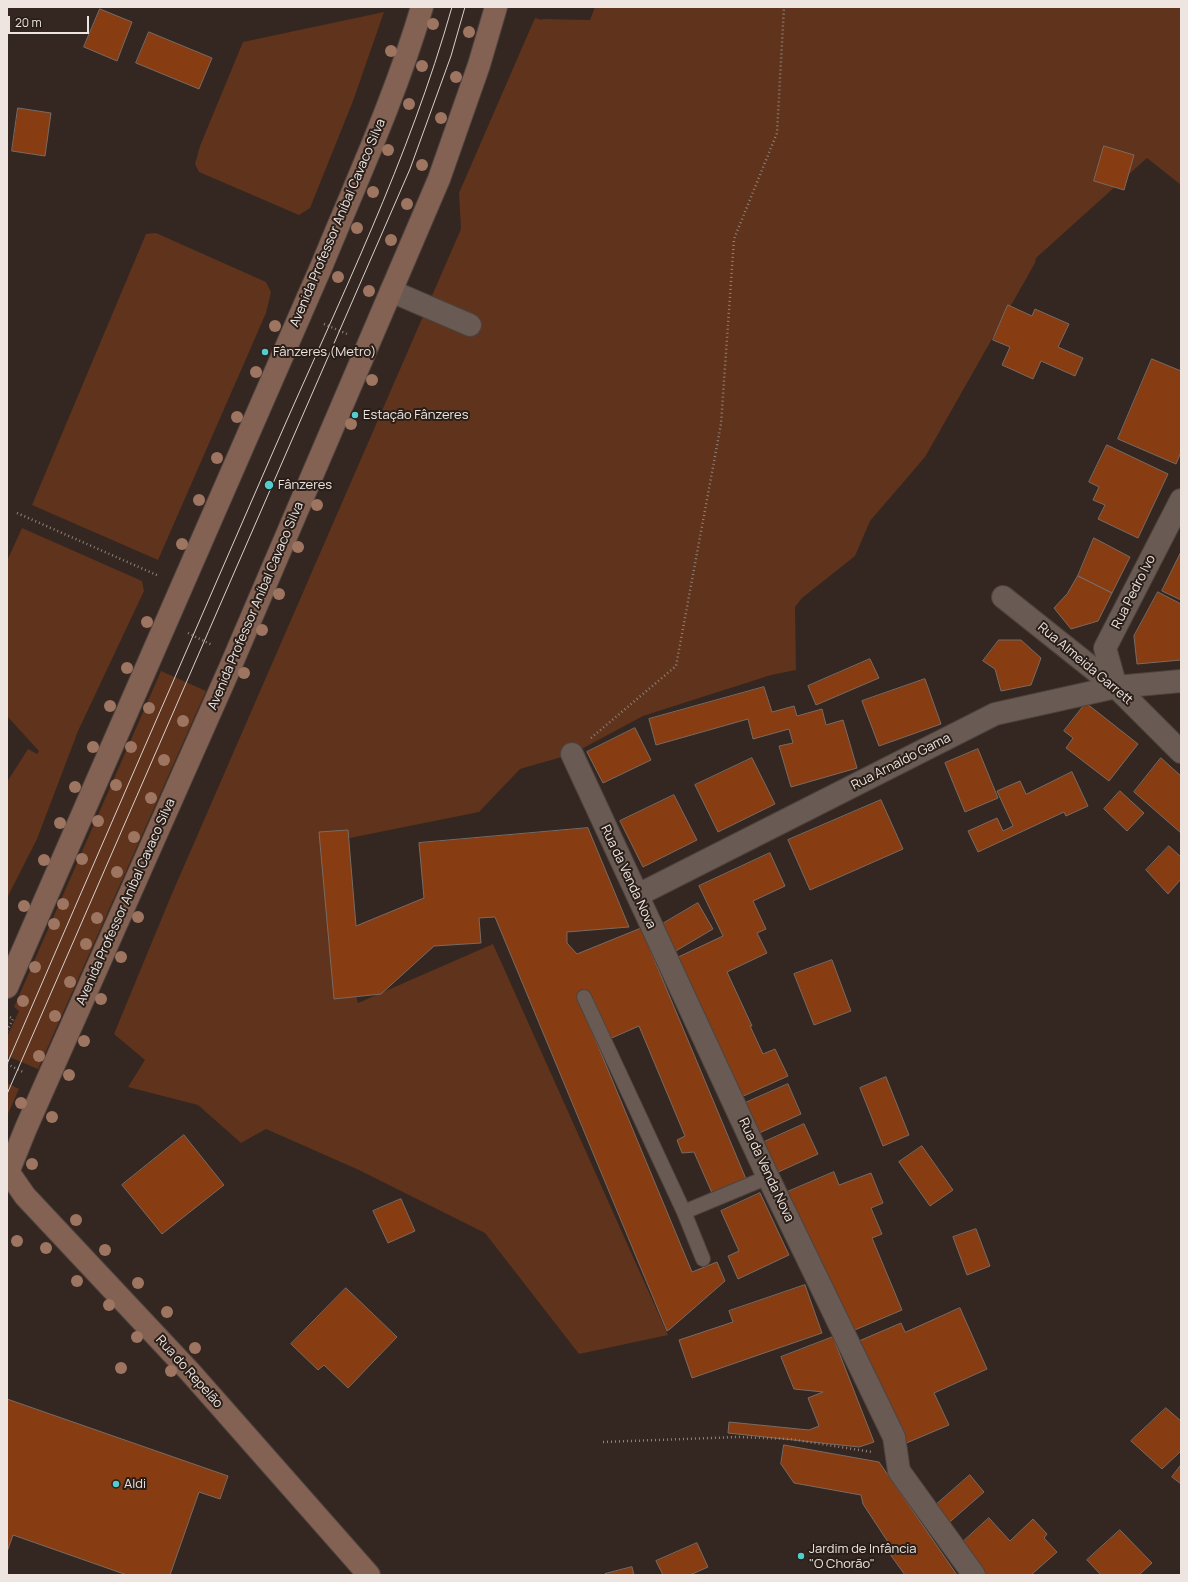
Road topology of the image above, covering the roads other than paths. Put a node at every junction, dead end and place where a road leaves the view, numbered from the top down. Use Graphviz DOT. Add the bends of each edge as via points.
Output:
graph roads {
  1 [pos="422,7"];
  2 [pos="496,7"];
  3 [pos="391,291"];
  4 [pos="470,325"];
  5 [pos="1181,500"];
  6 [pos="1003,597"];
  7 [pos="1181,681"];
  8 [pos="1116,687"];
  9 [pos="1181,752"];
  10 [pos="572,754"];
  11 [pos="638,894"];
  12 [pos="7,987"];
  13 [pos="584,996"];
  14 [pos="7,1172"];
  15 [pos="768,1177"];
  16 [pos="684,1212"];
  17 [pos="703,1259"];
  18 [pos="356,1566"];
  19 [pos="369,1575"];
  20 [pos="974,1575"];
  1 -- 12 [label="main road, Avenida Professor Aníbal Cavaco Silva" via="368,154"];
  2 -- 3 [label="main road, Avenida Professor Aníbal Cavaco Silva" via="479,65 439,179"];
  3 -- 4 [label="street"];
  3 -- 14 [label="main road, Avenida Professor Aníbal Cavaco Silva" via="229,670"];
  5 -- 8 [label="street, Rua Pedro Ivo" via="1105,648"];
  6 -- 8 [label="street, Rua Almeida Garrett"];
  7 -- 8 [label="street, Rua Arnaldo Gama"];
  8 -- 9 [label="street, Rua Almeida Garrett"];
  8 -- 11 [label="street, Rua Arnaldo Gama" via="995,714"];
  10 -- 11 [label="street, Rua da Venda Nova"];
  11 -- 15 [label="street, Rua da Venda Nova"];
  13 -- 16 [label="lane"];
  14 -- 18 [label="main road, Rua do Repelão" via="25,1196 190,1373"];
  15 -- 16 [label="lane"];
  15 -- 20 [label="street, Rua da Venda Nova" via="894,1437 899,1470"];
  16 -- 17 [label="lane"];
  18 -- 19 [label="main road, Rua do Repelão"];
}
